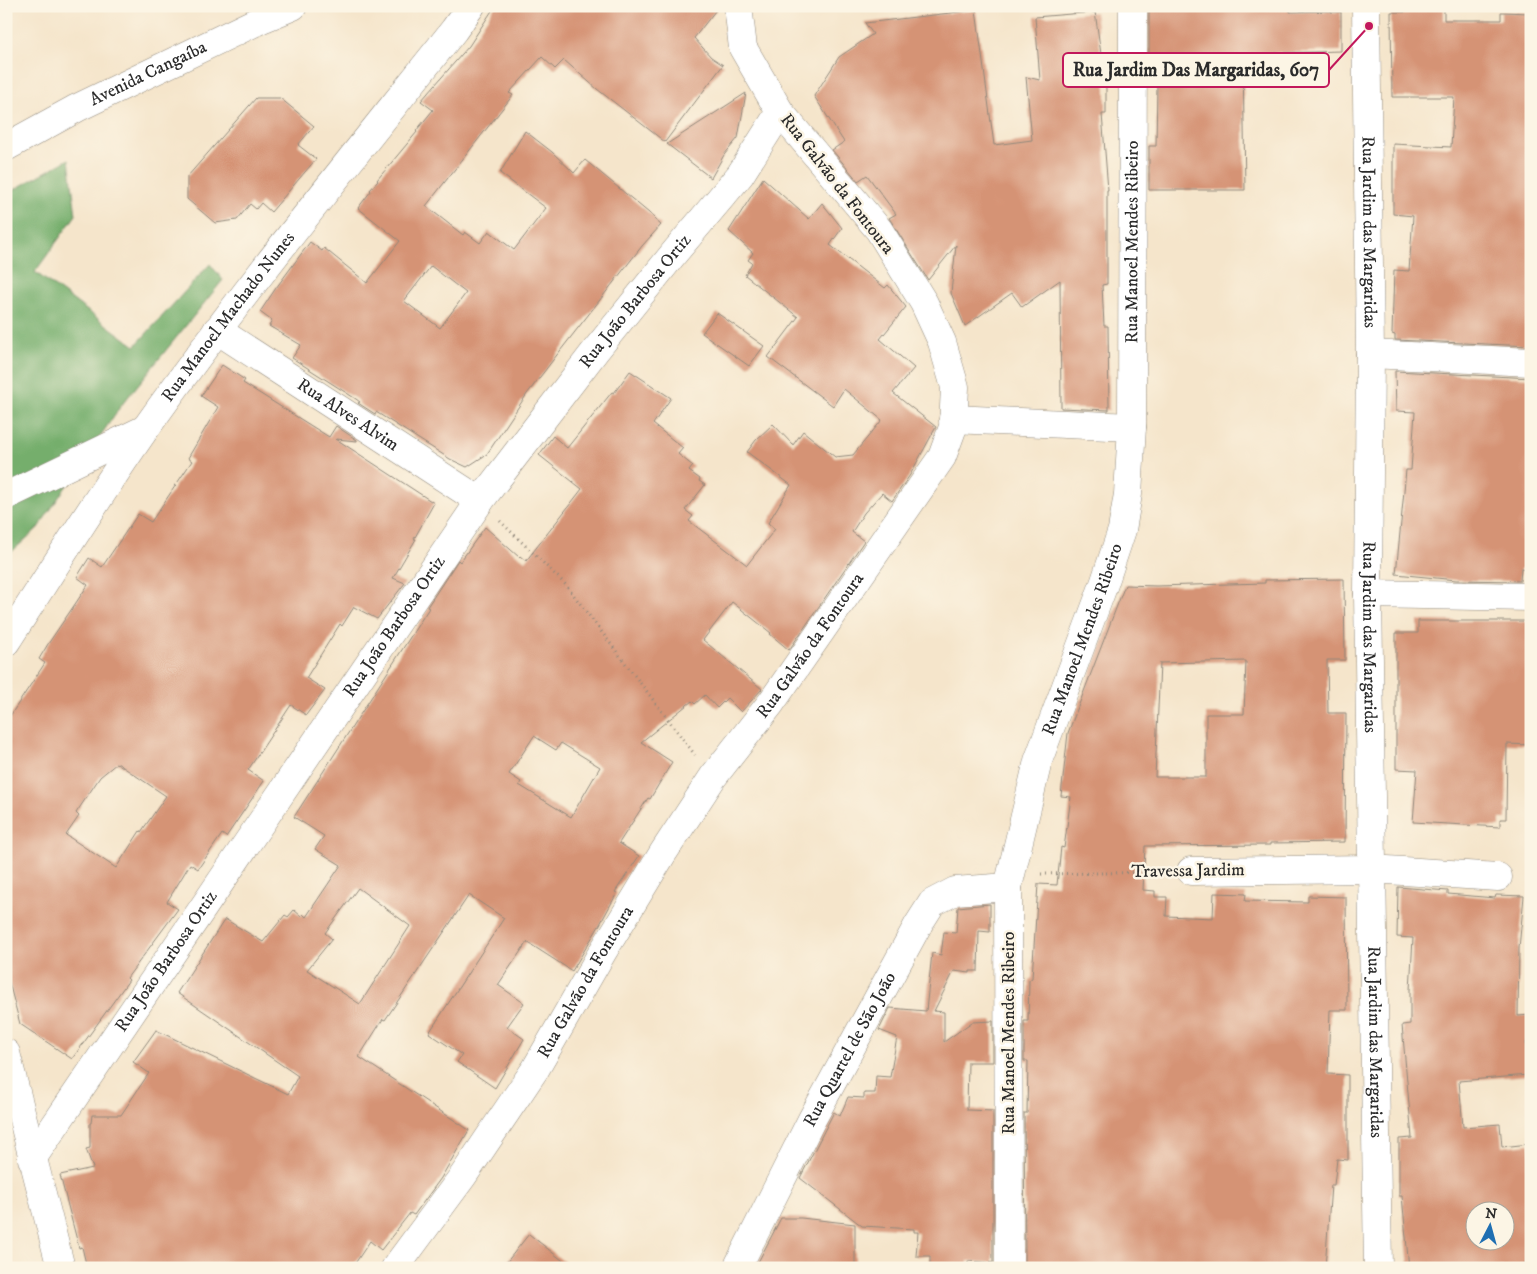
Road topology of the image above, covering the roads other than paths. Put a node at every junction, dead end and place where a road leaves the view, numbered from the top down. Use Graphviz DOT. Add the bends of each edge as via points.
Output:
graph roads {
  1 [pos="294,6"];
  2 [pos="471,6"];
  3 [pos="738,6"];
  4 [pos="1133,6"];
  5 [pos="1366,6"];
  6 [pos="780,112"];
  7 [pos="6,147"];
  8 [pos="217,330"];
  9 [pos="1370,354"];
  10 [pos="1531,362"];
  11 [pos="953,419"];
  12 [pos="1132,427"];
  13 [pos="145,430"];
  14 [pos="6,496"];
  15 [pos="480,501"];
  16 [pos="1368,594"];
  17 [pos="1531,597"];
  18 [pos="6,642"];
  19 [pos="1371,869"];
  20 [pos="1191,871"];
  21 [pos="1498,877"];
  22 [pos="1008,887"];
  23 [pos="6,1053"];
  24 [pos="32,1159"];
  25 [pos="61,1268"];
  26 [pos="395,1268"];
  27 [pos="737,1268"];
  28 [pos="1009,1268"];
  29 [pos="1378,1268"];
  1 -- 7 [label="street, Avenida Cangaíba" via="77,108"];
  2 -- 8 [label="street, Rua Manoel Machado Nunes"];
  3 -- 6 [label="street, Rua Galvão da Fontoura" via="743,48"];
  4 -- 12 [label="street, Rua Manoel Mendes Ribeiro"];
  5 -- 9 [label="street, Rua Jardim das Margaridas"];
  6 -- 11 [label="street, Rua Galvão da Fontoura" via="879,230 924,303 942,342 955,388"];
  6 -- 15 [label="street, Rua João Barbosa Ortiz" via="740,175 608,335"];
  8 -- 13 [label="street, Rua Manoel Machado Nunes"];
  8 -- 15 [label="street, Rua Alves Alvim"];
  9 -- 10 [label="street"];
  9 -- 16 [label="street, Rua Jardim das Margaridas"];
  11 -- 12 [label="street"];
  11 -- 26 [label="street, Rua Galvão da Fontoura" via="942,457 771,703 713,777 612,936 536,1068 463,1176"];
  12 -- 22 [label="street, Rua Manoel Mendes Ribeiro" via="1122,530 1038,761"];
  13 -- 14 [label="street"];
  13 -- 18 [label="street, Rua Manoel Machado Nunes"];
  15 -- 24 [label="street, Rua João Barbosa Ortiz"];
  16 -- 17 [label="street"];
  16 -- 19 [label="street, Rua Jardim das Margaridas"];
  19 -- 20 [label="street, Travessa Jardim"];
  19 -- 21 [label="street, Travessa Jardim"];
  19 -- 29 [label="street, Rua Jardim das Margaridas"];
  22 -- 27 [label="street, Rua Quartel de São João" via="955,891 932,903 811,1121"];
  22 -- 28 [label="street, Rua Manoel Mendes Ribeiro"];
  23 -- 24 [label="street"];
  24 -- 25 [label="street"];
}
